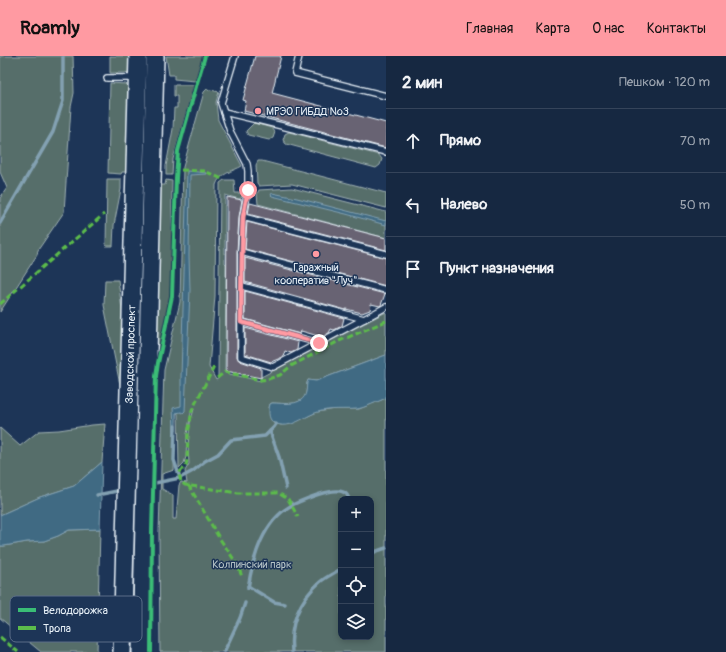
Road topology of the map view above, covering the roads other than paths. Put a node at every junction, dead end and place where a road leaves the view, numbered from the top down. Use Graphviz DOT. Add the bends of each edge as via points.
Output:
graph roads {
  1 [pos="138,56"];
  2 [pos="155,56"];
  3 [pos="235,56"];
  4 [pos="299,56"];
  5 [pos="107,78"];
  6 [pos="137,78"];
  7 [pos="386,96"];
  8 [pos="224,112"];
  9 [pos="386,152"];
  10 [pos="243,217"];
  11 [pos="242,252"];
  12 [pos="386,254"];
  13 [pos="242,286"];
  14 [pos="386,290"];
  15 [pos="386,307"];
  16 [pos="364,319"];
  17 [pos="241,322"];
  18 [pos="319,343"];
  19 [pos="124,596"];
  20 [pos="142,612"];
  21 [pos="122,642"];
  22 [pos="141,642"];
  23 [pos="122,652"];
  24 [pos="141,652"];
  1 -- 6 [label="main road, Заводской проспект"];
  2 -- 20 [label="main road, Заводской проспект"];
  3 -- 8 [label="lane" via="221,103"];
  4 -- 7 [label="lane" via="295,73"];
  5 -- 6 [label="lane"];
  6 -- 19 [label="main road, Заводской проспект"];
  8 -- 9 [label="lane"];
  8 -- 10 [label="lane" via="230,131 247,164 248,190"];
  10 -- 11 [label="lane"];
  10 -- 12 [label="lane"];
  11 -- 13 [label="lane"];
  11 -- 14 [label="lane"];
  13 -- 16 [label="lane"];
  13 -- 17 [label="lane"];
  15 -- 16 [label="lane"];
  16 -- 18 [label="lane"];
  17 -- 18 [label="lane"];
  17 -- 18 [label="lane" via="241,357 273,367"];
  21 -- 23 [label="main road, Заводской проспект"];
  22 -- 24 [label="main road, Заводской проспект"];
}
